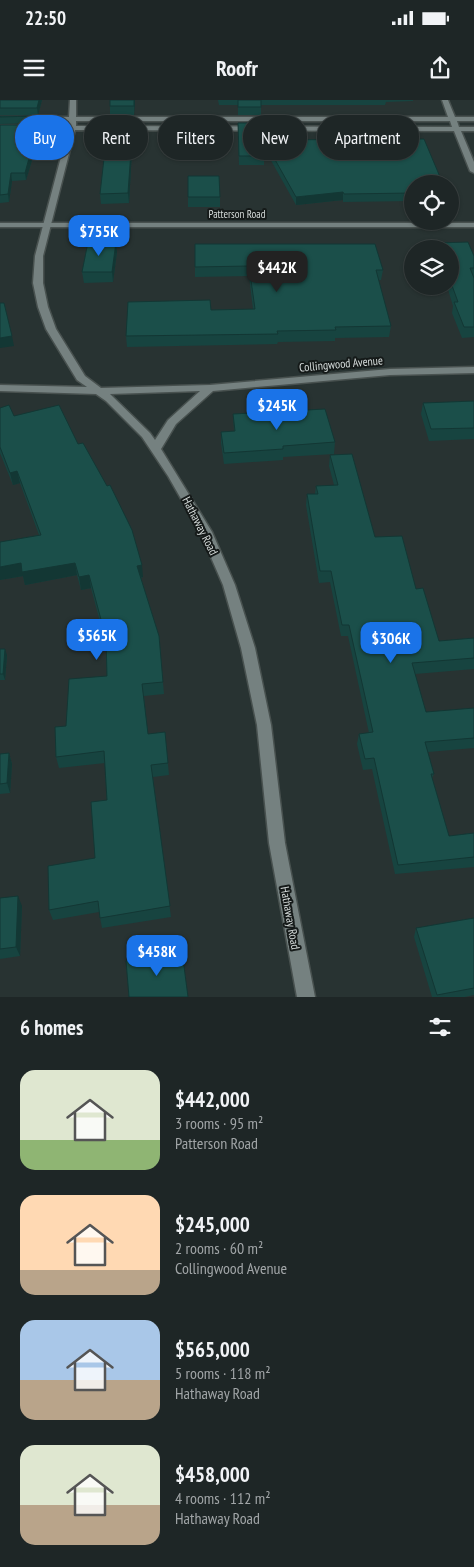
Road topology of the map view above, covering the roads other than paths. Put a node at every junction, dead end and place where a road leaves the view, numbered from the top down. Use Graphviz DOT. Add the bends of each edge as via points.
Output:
graph roads {
  1 [pos="73,100"];
  2 [pos="445,100"];
  3 [pos="72,115"];
  4 [pos="453,119"];
  5 [pos="474,119"];
  6 [pos="0,120"];
  7 [pos="15,121"];
  8 [pos="74,124"];
  9 [pos="74,124"];
  10 [pos="15,127"];
  11 [pos="0,128"];
  12 [pos="459,130"];
  13 [pos="474,130"];
  14 [pos="63,160"];
  15 [pos="474,171"];
  16 [pos="0,225"];
  17 [pos="48,225"];
  18 [pos="474,225"];
  19 [pos="474,370"];
  20 [pos="0,388"];
  21 [pos="210,388"];
  22 [pos="96,391"];
  23 [pos="156,448"];
  24 [pos="306,997"];
  1 -- 3 [label="street, Hathaway Road"];
  2 -- 4 [label="street"];
  4 -- 5 [label="street"];
  4 -- 8 [label="street"];
  4 -- 12 [label="street"];
  6 -- 7 [label="street"];
  9 -- 12 [label="street"];
  10 -- 11 [label="street"];
  12 -- 13 [label="street"];
  12 -- 15 [label="street"];
  14 -- 17 [label="street, Hathaway Road"];
  16 -- 17 [label="street, Patterson Road"];
  17 -- 18 [label="street, Patterson Road"];
  17 -- 22 [label="street, Hathaway Road" via="39,256 38,283 42,307 80,378"];
  19 -- 21 [label="street, Collingwood Avenue" via="390,372"];
  20 -- 22 [label="street, Collingwood Avenue"];
  21 -- 22 [label="street, Collingwood Avenue"];
  21 -- 23 [label="street" via="172,422"];
  22 -- 23 [label="street, Hathaway Road" via="116,405"];
  23 -- 24 [label="street, Hathaway Road" via="206,532 229,585 248,648 264,725 277,842"];
}
